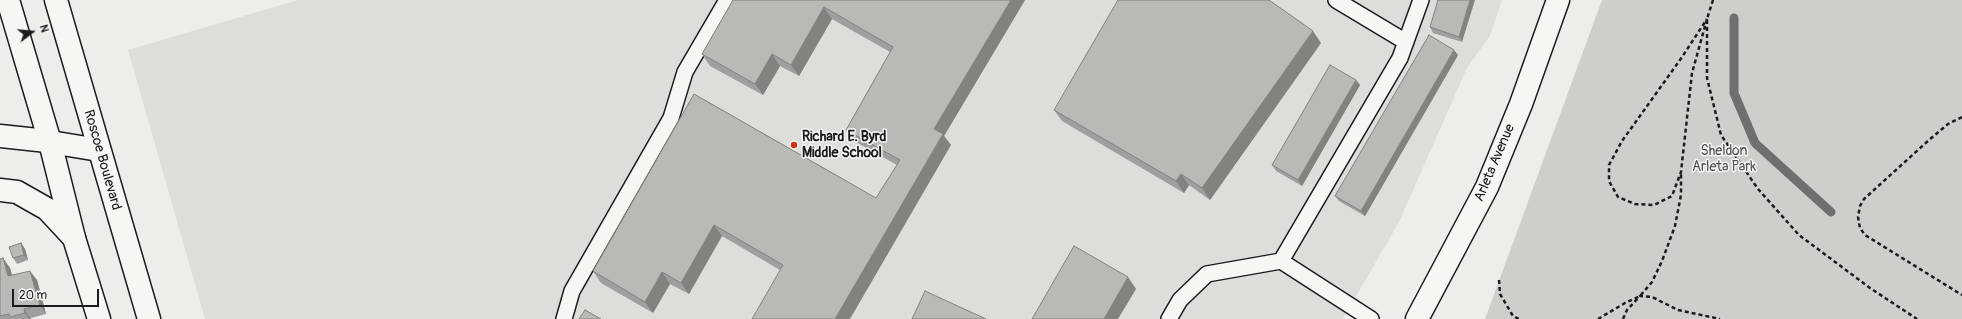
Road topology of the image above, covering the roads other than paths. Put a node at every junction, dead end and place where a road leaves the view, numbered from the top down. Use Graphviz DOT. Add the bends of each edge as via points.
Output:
graph roads {
  1 [pos="8,0"];
  2 [pos="56,0"];
  3 [pos="727,0"];
  4 [pos="1336,0"];
  5 [pos="1421,0"];
  6 [pos="1558,0"];
  7 [pos="1406,42"];
  8 [pos="0,136"];
  9 [pos="50,142"];
  10 [pos="99,150"];
  11 [pos="0,190"];
  12 [pos="74,238"];
  13 [pos="1281,262"];
  14 [pos="99,319"];
  15 [pos="149,319"];
  16 [pos="564,319"];
  17 [pos="1169,319"];
  18 [pos="1371,319"];
  19 [pos="1417,319"];
  1 -- 9 [label="main road"];
  2 -- 10 [label="main road, Roscoe Boulevard"];
  3 -- 16 [label="lane" via="685,72 671,118 572,291"];
  4 -- 7 [label="lane"];
  5 -- 7 [label="lane"];
  6 -- 19 [label="main road, Arleta Avenue" via="1487,187"];
  7 -- 13 [label="lane" via="1400,58"];
  8 -- 9 [label="main road"];
  9 -- 10 [label="main road"];
  9 -- 12 [label="main road"];
  10 -- 15 [label="main road, Roscoe Boulevard"];
  11 -- 12 [label="main road" via="17,192 47,209"];
  12 -- 14 [label="main road"];
  13 -- 17 [label="lane" via="1207,274 1180,300"];
  13 -- 18 [label="lane"];
}
